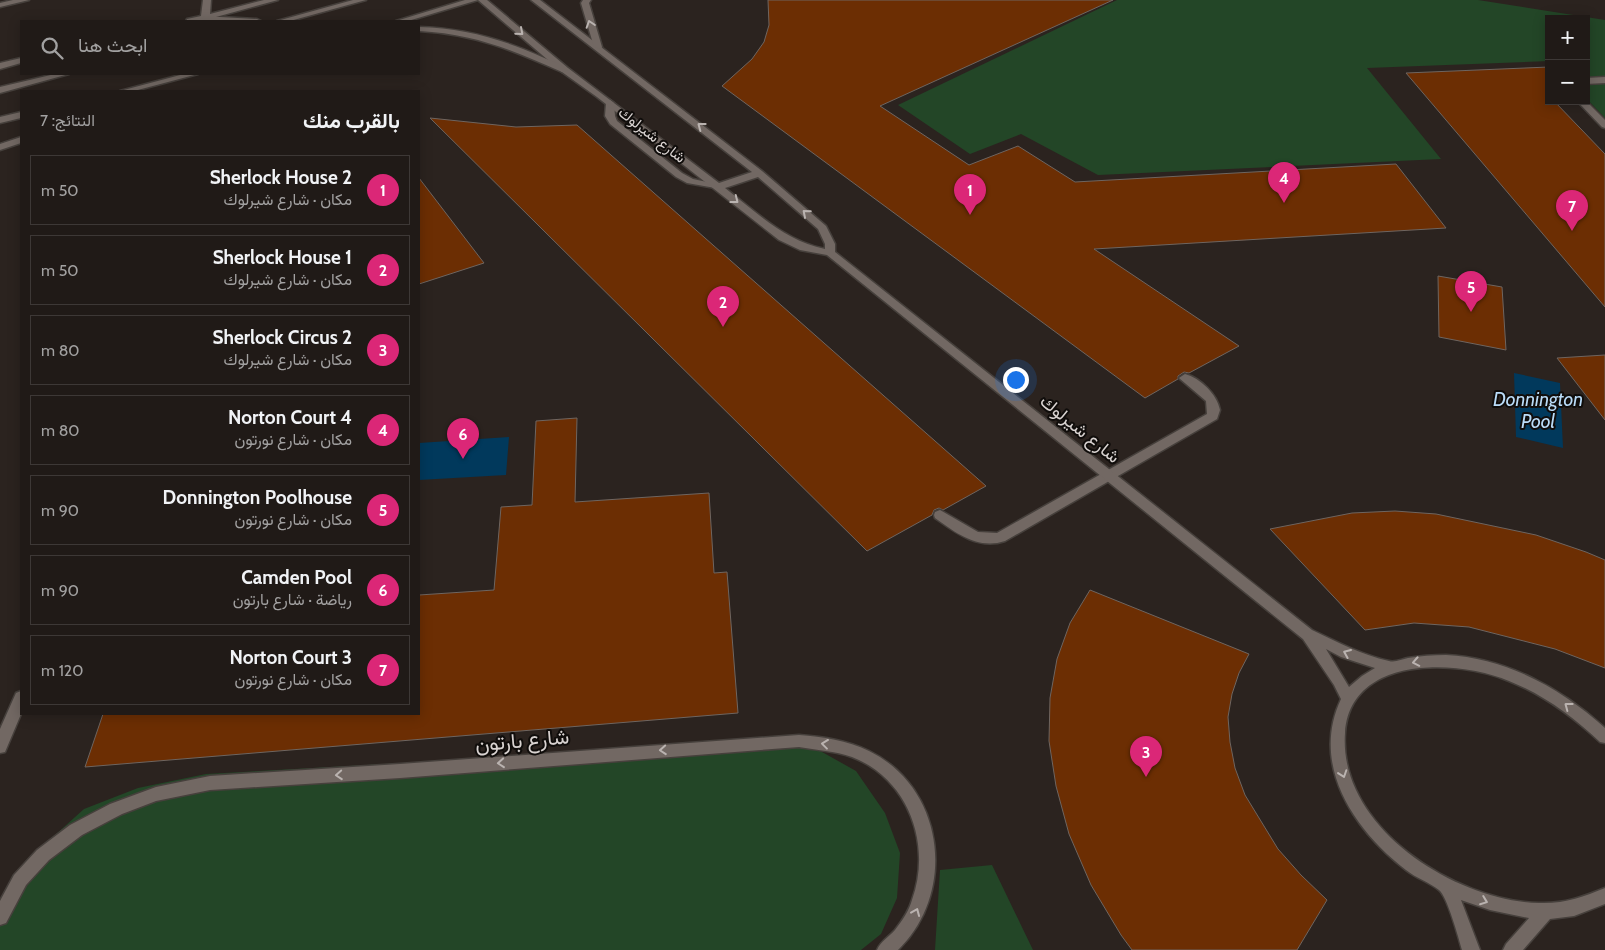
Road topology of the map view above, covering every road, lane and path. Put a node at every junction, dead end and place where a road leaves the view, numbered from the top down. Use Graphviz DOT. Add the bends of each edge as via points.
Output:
graph roads {
  1 [pos="25,0"];
  2 [pos="206,0"];
  3 [pos="274,0"];
  4 [pos="362,0"];
  5 [pos="474,0"];
  6 [pos="482,0"];
  7 [pos="535,0"];
  8 [pos="587,0"];
  9 [pos="0,5"];
  10 [pos="205,18"];
  11 [pos="195,20"];
  12 [pos="240,20"];
  13 [pos="284,20"];
  14 [pos="404,20"];
  15 [pos="420,29"];
  16 [pos="598,48"];
  17 [pos="20,61"];
  18 [pos="0,66"];
  19 [pos="565,70"];
  20 [pos="61,75"];
  21 [pos="190,75"];
  22 [pos="1605,80"];
  23 [pos="1590,81"];
  24 [pos="0,90"];
  25 [pos="128,90"];
  26 [pos="610,103"];
  27 [pos="1585,105"];
  28 [pos="20,115"];
  29 [pos="0,120"];
  30 [pos="1605,126"];
  31 [pos="20,140"];
  32 [pos="0,147"];
  33 [pos="760,172"];
  34 [pos="718,187"];
  35 [pos="830,253"];
  36 [pos="1185,378"];
  37 [pos="1109,475"];
  38 [pos="940,515"];
  39 [pos="1308,634"];
  40 [pos="1389,667"];
  41 [pos="20,699"];
  42 [pos="1348,699"];
  43 [pos="1605,737"];
  44 [pos="0,747"];
  45 [pos="1447,887"];
  46 [pos="1605,896"];
  47 [pos="1545,912"];
  48 [pos="0,917"];
  49 [pos="886,950"];
  50 [pos="1471,950"];
  51 [pos="1512,950"];
  1 -- 9 [label="street"];
  2 -- 10 [label="street"];
  3 -- 10 [label="street"];
  4 -- 13 [label="street"];
  5 -- 14 [label="street"];
  6 -- 19 [label="street, شارع شيرلوك, one-way"];
  7 -- 16 [label="street"];
  16 -- 8 [label="street, one-way" via="584,3"];
  10 -- 11 [label="street"];
  10 -- 12 [label="street"];
  15 -- 19 [label="street" via="486,37"];
  33 -- 16 [label="street, one-way"];
  17 -- 18 [label="street"];
  19 -- 26 [label="street, شارع شيرلوك"];
  20 -- 24 [label="street"];
  21 -- 25 [label="street"];
  22 -- 23 [label="street"];
  26 -- 34 [label="street, شارع شيرلوك"];
  26 -- 34 [label="street" via="613,122 679,174 690,181"];
  27 -- 30 [label="street"];
  28 -- 29 [label="street"];
  31 -- 32 [label="street"];
  33 -- 34 [label="street"];
  35 -- 33 [label="street, one-way" via="830,244 822,228"];
  34 -- 35 [label="street, شارع شيرلوك, one-way" via="783,238 804,248"];
  35 -- 37 [label="street, شارع شيرلوك"];
  36 -- 37 [label="street" via="1214,402 1216,410 1213,416"];
  37 -- 38 [label="street" via="1000,538 976,538"];
  37 -- 39 [label="street, شارع شيرلوك"];
  40 -- 39 [label="street, شارع شيرلوك, one-way" via="1346,653"];
  39 -- 42 [label="street, شارع شيرلوك"];
  40 -- 42 [label="street" via="1365,680"];
  43 -- 40 [label="street, one-way" via="1567,704 1522,678 1474,663 1429,660"];
  41 -- 44 [label="street"];
  42 -- 45 [label="street, one-way" via="1337,726 1337,758 1349,793 1372,828 1406,860"];
  45 -- 47 [label="street, one-way" via="1496,906"];
  45 -- 50 [label="street"];
  46 -- 47 [label="street" via="1590,905"];
  47 -- 51 [label="street"];
  49 -- 48 [label="street, شارع بارتون, one-way" via="914,918 927,882 928,845 918,811 899,782 871,759 836,745 799,741 210,783 156,794 116,808 76,830 43,856 20,880"];
}
